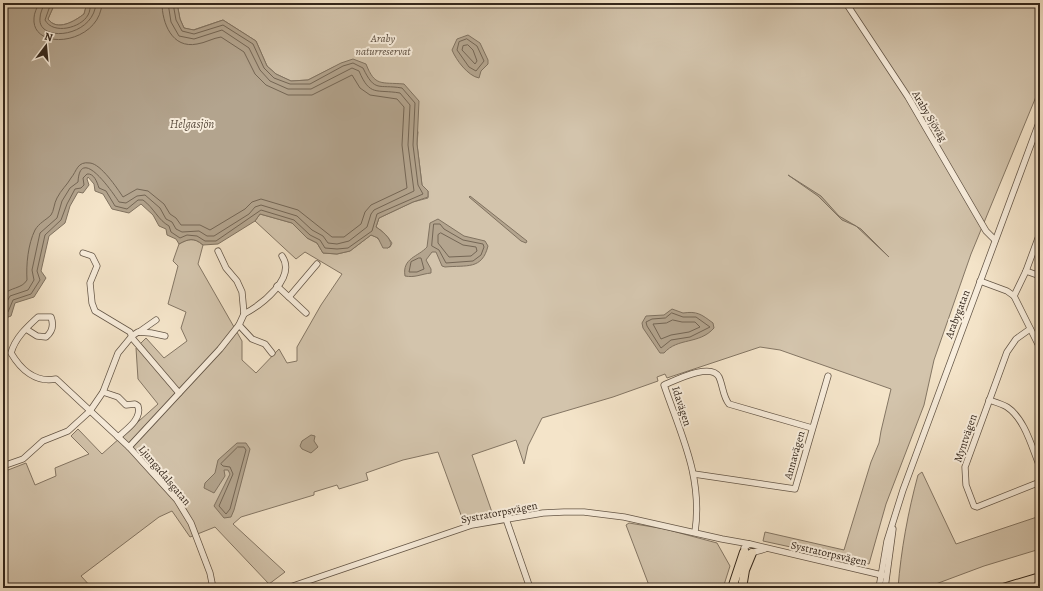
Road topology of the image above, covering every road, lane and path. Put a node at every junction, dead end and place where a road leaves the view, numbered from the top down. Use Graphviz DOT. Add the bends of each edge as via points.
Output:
graph roads {
  1 [pos="846,3"];
  2 [pos="1040,120"];
  3 [pos="1040,233"];
  4 [pos="995,240"];
  5 [pos="218,251"];
  6 [pos="83,253"];
  7 [pos="282,256"];
  8 [pos="317,264"];
  9 [pos="1026,271"];
  10 [pos="1040,276"];
  11 [pos="980,281"];
  12 [pos="277,286"];
  13 [pos="1014,296"];
  14 [pos="289,297"];
  15 [pos="306,312"];
  16 [pos="244,314"];
  17 [pos="156,320"];
  18 [pos="239,325"];
  19 [pos="26,329"];
  20 [pos="1030,329"];
  21 [pos="138,332"];
  22 [pos="132,336"];
  23 [pos="165,336"];
  24 [pos="1040,348"];
  25 [pos="272,353"];
  26 [pos="828,376"];
  27 [pos="103,392"];
  28 [pos="179,393"];
  29 [pos="989,400"];
  30 [pos="90,410"];
  31 [pos="812,428"];
  32 [pos="118,437"];
  33 [pos="129,447"];
  34 [pos="3,466"];
  35 [pos="1040,467"];
  36 [pos="694,474"];
  37 [pos="1040,482"];
  38 [pos="506,519"];
  39 [pos="695,532"];
  40 [pos="722,540"];
  41 [pos="750,544"];
  42 [pos="768,549"];
  43 [pos="748,552"];
  44 [pos="884,575"];
  45 [pos="1040,577"];
  46 [pos="1040,582"];
  47 [pos="213,588"];
  48 [pos="287,588"];
  49 [pos="530,588"];
  50 [pos="732,588"];
  51 [pos="742,588"];
  52 [pos="879,588"];
  53 [pos="886,588"];
  54 [pos="1003,588"];
  55 [pos="1021,588"];
  1 -- 4 [label="street, Araby Sjöväg" via="908,97 986,231"];
  2 -- 4 [label="street, Arabygatan"];
  3 -- 9 [label="street"];
  4 -- 11 [label="street, Arabygatan"];
  5 -- 16 [label="street" via="242,292"];
  6 -- 22 [label="street" via="92,256 97,266 90,283 95,311"];
  7 -- 12 [label="street" via="286,261 286,270"];
  8 -- 14 [label="street"];
  9 -- 10 [label="street"];
  9 -- 13 [label="street"];
  11 -- 13 [label="street"];
  11 -- 44 [label="street, Arabygatan" via="895,516"];
  12 -- 14 [label="street"];
  12 -- 16 [label="street" via="260,304"];
  13 -- 20 [label="street"];
  14 -- 15 [label="street"];
  16 -- 18 [label="street"];
  17 -- 21 [label="street"];
  18 -- 25 [label="street" via="252,339 265,344"];
  18 -- 28 [label="street"];
  19 -- 19 [label="street, Ljungadalsgatan" via="38,317 51,317 53,322 46,337 37,336"];
  19 -- 30 [label="street, Ljungadalsgatan" via="13,347 11,354 15,360 39,379 56,378"];
  20 -- 24 [label="street"];
  20 -- 29 [label="street, Myntvägen" via="1011,343"];
  21 -- 22 [label="street"];
  21 -- 23 [label="street"];
  22 -- 27 [label="street" via="118,353"];
  22 -- 28 [label="street"];
  26 -- 31 [label="street, Annavägen"];
  27 -- 30 [label="street"];
  27 -- 32 [label="street" via="118,397 126,405 138,406 139,415"];
  28 -- 33 [label="street"];
  29 -- 35 [label="street" via="1006,406 1015,415"];
  29 -- 37 [label="street, Myntvägen" via="965,467 966,485 974,506 980,507"];
  30 -- 32 [label="street, Ljungadalsgatan"];
  30 -- 34 [label="street" via="68,430 43,441 23,459"];
  31 -- 36 [label="street, Annavägen" via="795,489"];
  31 -- 36 [label="street, Idavägen" via="729,404 718,376 713,372 700,372 664,385"];
  32 -- 33 [label="street, Ljungadalsgatan"];
  33 -- 47 [label="street, Ljungadalsgatan" via="177,500 191,523"];
  36 -- 39 [label="street, Idavägen" via="697,502"];
  38 -- 39 [label="street, Systratorpsvägen" via="543,513 584,512 624,517"];
  38 -- 48 [label="street, Systratorpsvägen" via="472,526"];
  38 -- 49 [label="street"];
  39 -- 40 [label="street, Systratorpsvägen"];
  40 -- 41 [label="street, Systratorpsvägen"];
  40 -- 43 [label="street, Systratorpsvägen"];
  41 -- 42 [label="street, Systratorpsvägen"];
  41 -- 43 [label="street" via="745,545"];
  41 -- 43 [label="street" via="754,548"];
  42 -- 43 [label="street, Systratorpsvägen"];
  42 -- 44 [label="street, Systratorpsvägen"];
  43 -- 50 [label="highway"];
  43 -- 51 [label="highway"];
  44 -- 52 [label="street, Arabygatan"];
  44 -- 53 [label="street, Arabygatan"];
  45 -- 54 [label="highway"];
  46 -- 55 [label="highway"];
}
